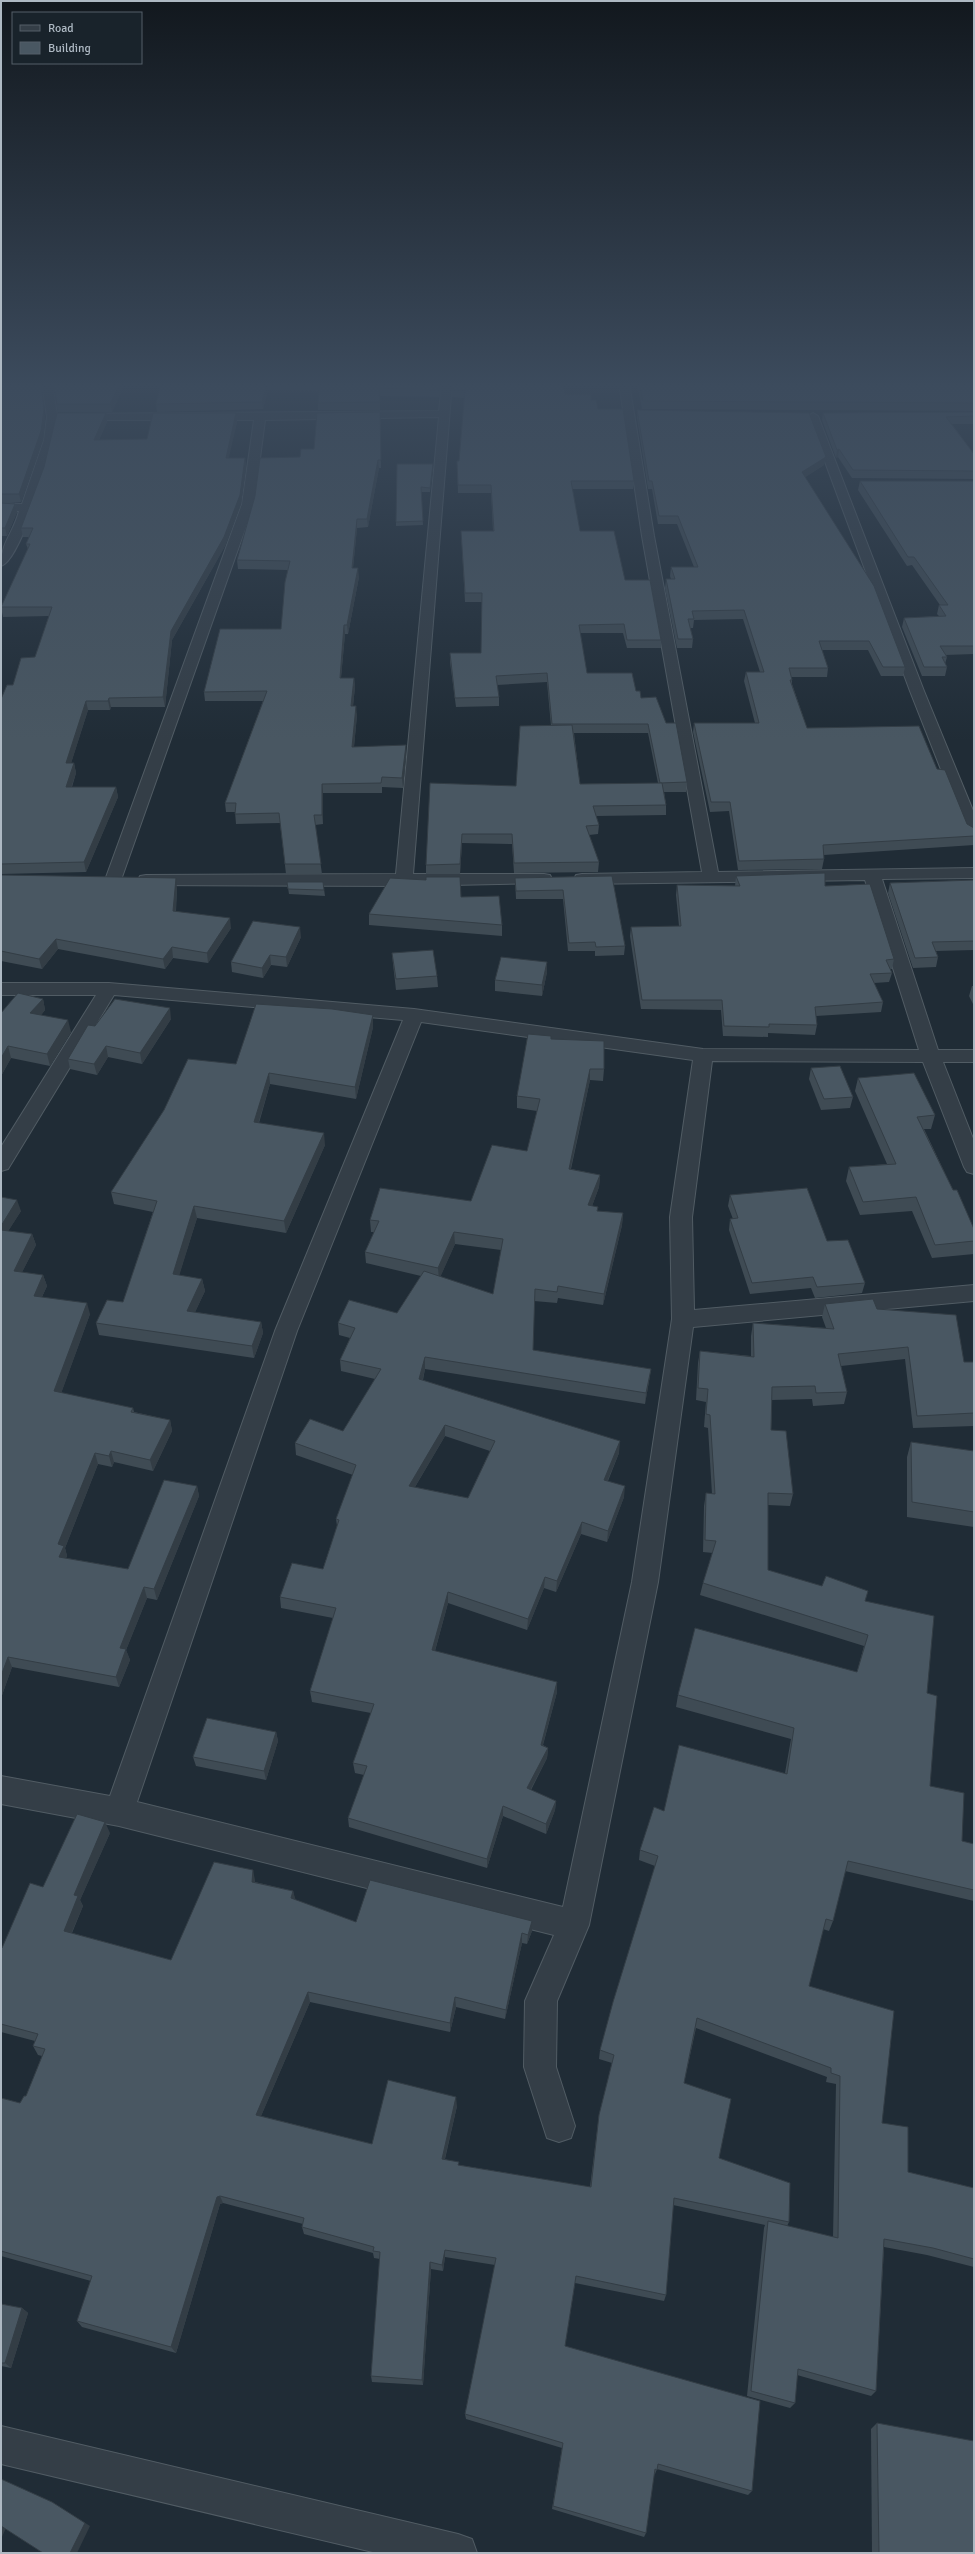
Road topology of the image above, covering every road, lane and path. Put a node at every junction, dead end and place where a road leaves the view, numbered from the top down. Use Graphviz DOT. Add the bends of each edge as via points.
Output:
graph roads {
  1 [pos="28,502"];
  2 [pos="248,502"];
  3 [pos="437,502"];
  4 [pos="644,502"];
  5 [pos="846,502"];
  6 [pos="1,507"];
  7 [pos="26,508"];
  8 [pos="1,562"];
  9 [pos="974,833"];
  10 [pos="974,874"];
  11 [pos="872,875"];
  12 [pos="711,877"];
  13 [pos="404,881"];
  14 [pos="1,989"];
  15 [pos="109,989"];
  16 [pos="414,1015"];
  17 [pos="703,1055"];
  18 [pos="974,1056"];
  19 [pos="931,1057"];
  20 [pos="1,1164"];
  21 [pos="974,1167"];
  22 [pos="974,1293"];
  23 [pos="683,1319"];
  24 [pos="1,1790"];
  25 [pos="119,1812"];
  26 [pos="574,1925"];
  27 [pos="559,2126"];
  28 [pos="1,2445"];
  29 [pos="458,2553"];
  1 -- 7 [label="street"];
  2 -- 13 [label="street" via="106,880"];
  3 -- 13 [label="street"];
  4 -- 12 [label="street"];
  5 -- 9 [label="street" via="917,692"];
  6 -- 7 [label="street"];
  7 -- 8 [label="street" via="22,523"];
  10 -- 11 [label="street"];
  11 -- 12 [label="street"];
  11 -- 19 [label="street"];
  12 -- 13 [label="street"];
  14 -- 15 [label="street"];
  15 -- 16 [label="street"];
  15 -- 20 [label="street"];
  16 -- 17 [label="street"];
  16 -- 25 [label="street" via="286,1331"];
  17 -- 19 [label="street"];
  17 -- 23 [label="street" via="681,1218"];
  18 -- 19 [label="street"];
  19 -- 21 [label="street"];
  22 -- 23 [label="street"];
  23 -- 26 [label="street" via="645,1582"];
  24 -- 25 [label="street"];
  25 -- 26 [label="street"];
  26 -- 27 [label="street" via="540,2001 540,2067"];
  28 -- 29 [label="street"];
}
